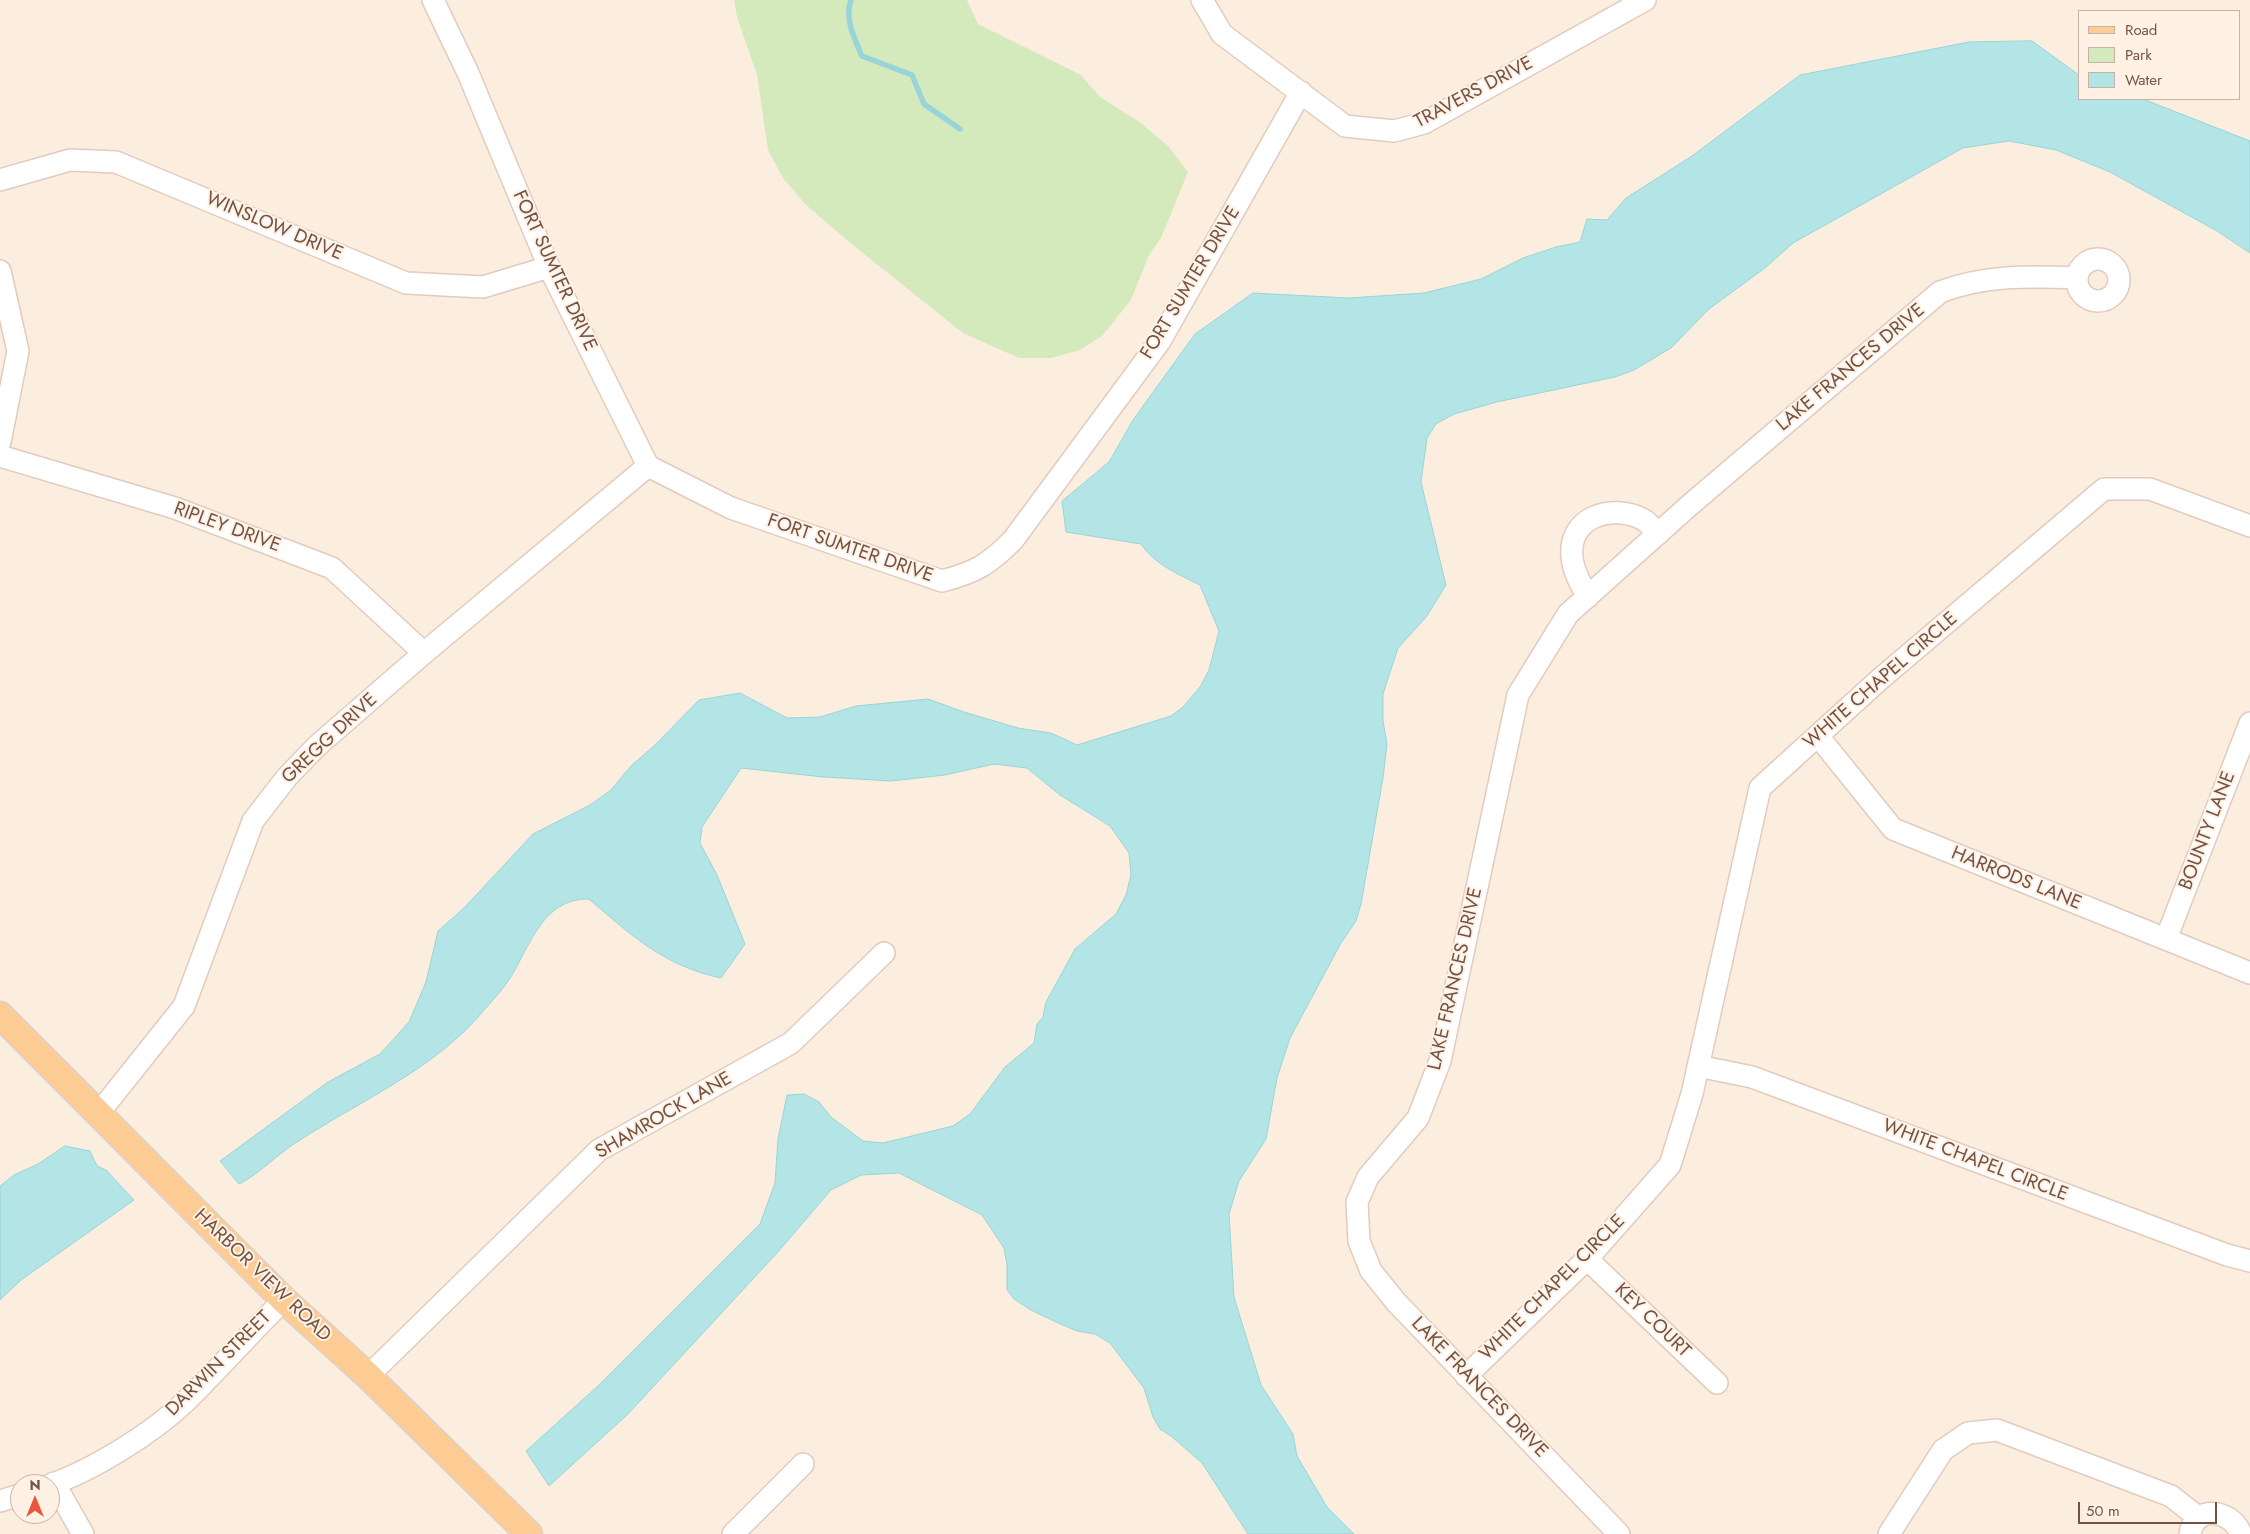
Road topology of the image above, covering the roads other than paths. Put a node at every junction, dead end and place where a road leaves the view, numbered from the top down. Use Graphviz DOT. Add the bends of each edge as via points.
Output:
graph roads {
  1 [pos="433,0"];
  2 [pos="1202,0"];
  3 [pos="1645,0"];
  4 [pos="1301,92"];
  5 [pos="0,180"];
  6 [pos="549,267"];
  7 [pos="0,271"];
  8 [pos="2076,278"];
  9 [pos="0,442"];
  10 [pos="0,456"];
  11 [pos="648,466"];
  12 [pos="2250,526"];
  13 [pos="1658,534"];
  14 [pos="1588,596"];
  15 [pos="424,653"];
  16 [pos="2250,723"];
  17 [pos="1818,736"];
  18 [pos="2166,939"];
  19 [pos="884,953"];
  20 [pos="2250,973"];
  21 [pos="0,1015"];
  22 [pos="1698,1066"];
  23 [pos="98,1114"];
  24 [pos="1587,1259"];
  25 [pos="2250,1261"];
  26 [pos="284,1300"];
  27 [pos="368,1376"];
  28 [pos="1466,1376"];
  29 [pos="1717,1383"];
  30 [pos="803,1464"];
  31 [pos="60,1480"];
  32 [pos="60,1497"];
  33 [pos="2194,1526"];
  34 [pos="82,1534"];
  35 [pos="529,1534"];
  36 [pos="733,1534"];
  37 [pos="1619,1534"];
  38 [pos="1889,1534"];
  39 [pos="2241,1534"];
  1 -- 6 [label="street, FORT SUMTER DRIVE" via="468,73"];
  2 -- 4 [label="street" via="1222,34"];
  3 -- 4 [label="street, TRAVERS DRIVE" via="1424,123 1394,131 1345,126"];
  4 -- 11 [label="street, FORT SUMTER DRIVE" via="1160,341 1013,540 991,562 967,575 942,582 731,508"];
  5 -- 6 [label="street, WINSLOW DRIVE" via="70,160 116,162 406,282 483,287"];
  6 -- 11 [label="street, FORT SUMTER DRIVE"];
  7 -- 9 [label="street" via="18,351"];
  8 -- 13 [label="street, LAKE FRANCES DRIVE" via="2020,276 1962,284 1940,292"];
  10 -- 15 [label="street, RIPLEY DRIVE" via="175,508 332,568"];
  11 -- 15 [label="street, GREGG DRIVE"];
  12 -- 17 [label="street, WHITE CHAPEL CIRCLE" via="2150,489 2104,489 1879,680"];
  13 -- 14 [label="street, LAKE FRANCES DRIVE"];
  13 -- 14 [label="street" via="1645,521 1632,516 1613,513 1588,519 1576,532 1572,557"];
  14 -- 28 [label="street, LAKE FRANCES DRIVE" via="1568,614 1518,696 1440,1061 1418,1118 1368,1177 1356,1202 1359,1241 1371,1271"];
  15 -- 23 [label="street, GREGG DRIVE" via="317,746 287,776 253,821 184,1006"];
  16 -- 18 [label="street, BOUNTY LANE"];
  17 -- 18 [label="street, HARRODS LANE" via="1893,829"];
  17 -- 22 [label="street, WHITE CHAPEL CIRCLE" via="1760,788"];
  18 -- 20 [label="street, HARRODS LANE"];
  19 -- 27 [label="street, SHAMROCK LANE" via="791,1043 600,1150"];
  21 -- 23 [label="main road, HARBOR VIEW ROAD"];
  22 -- 24 [label="street, WHITE CHAPEL CIRCLE" via="1670,1165"];
  22 -- 25 [label="street, WHITE CHAPEL CIRCLE" via="1752,1077"];
  23 -- 26 [label="main road, HARBOR VIEW ROAD"];
  24 -- 28 [label="street, WHITE CHAPEL CIRCLE"];
  24 -- 29 [label="street, KEY COURT"];
  26 -- 27 [label="main road, HARBOR VIEW ROAD"];
  26 -- 31 [label="street, DARWIN STREET" via="184,1403 140,1438"];
  27 -- 35 [label="main road, HARBOR VIEW ROAD"];
  28 -- 37 [label="street, LAKE FRANCES DRIVE"];
  30 -- 36 [label="street"];
  32 -- 34 [label="street"];
  33 -- 38 [label="street" via="2171,1496 1997,1430 1968,1433 1943,1450"];
  33 -- 39 [label="street" via="2212,1513 2226,1515 2237,1524"];
}
